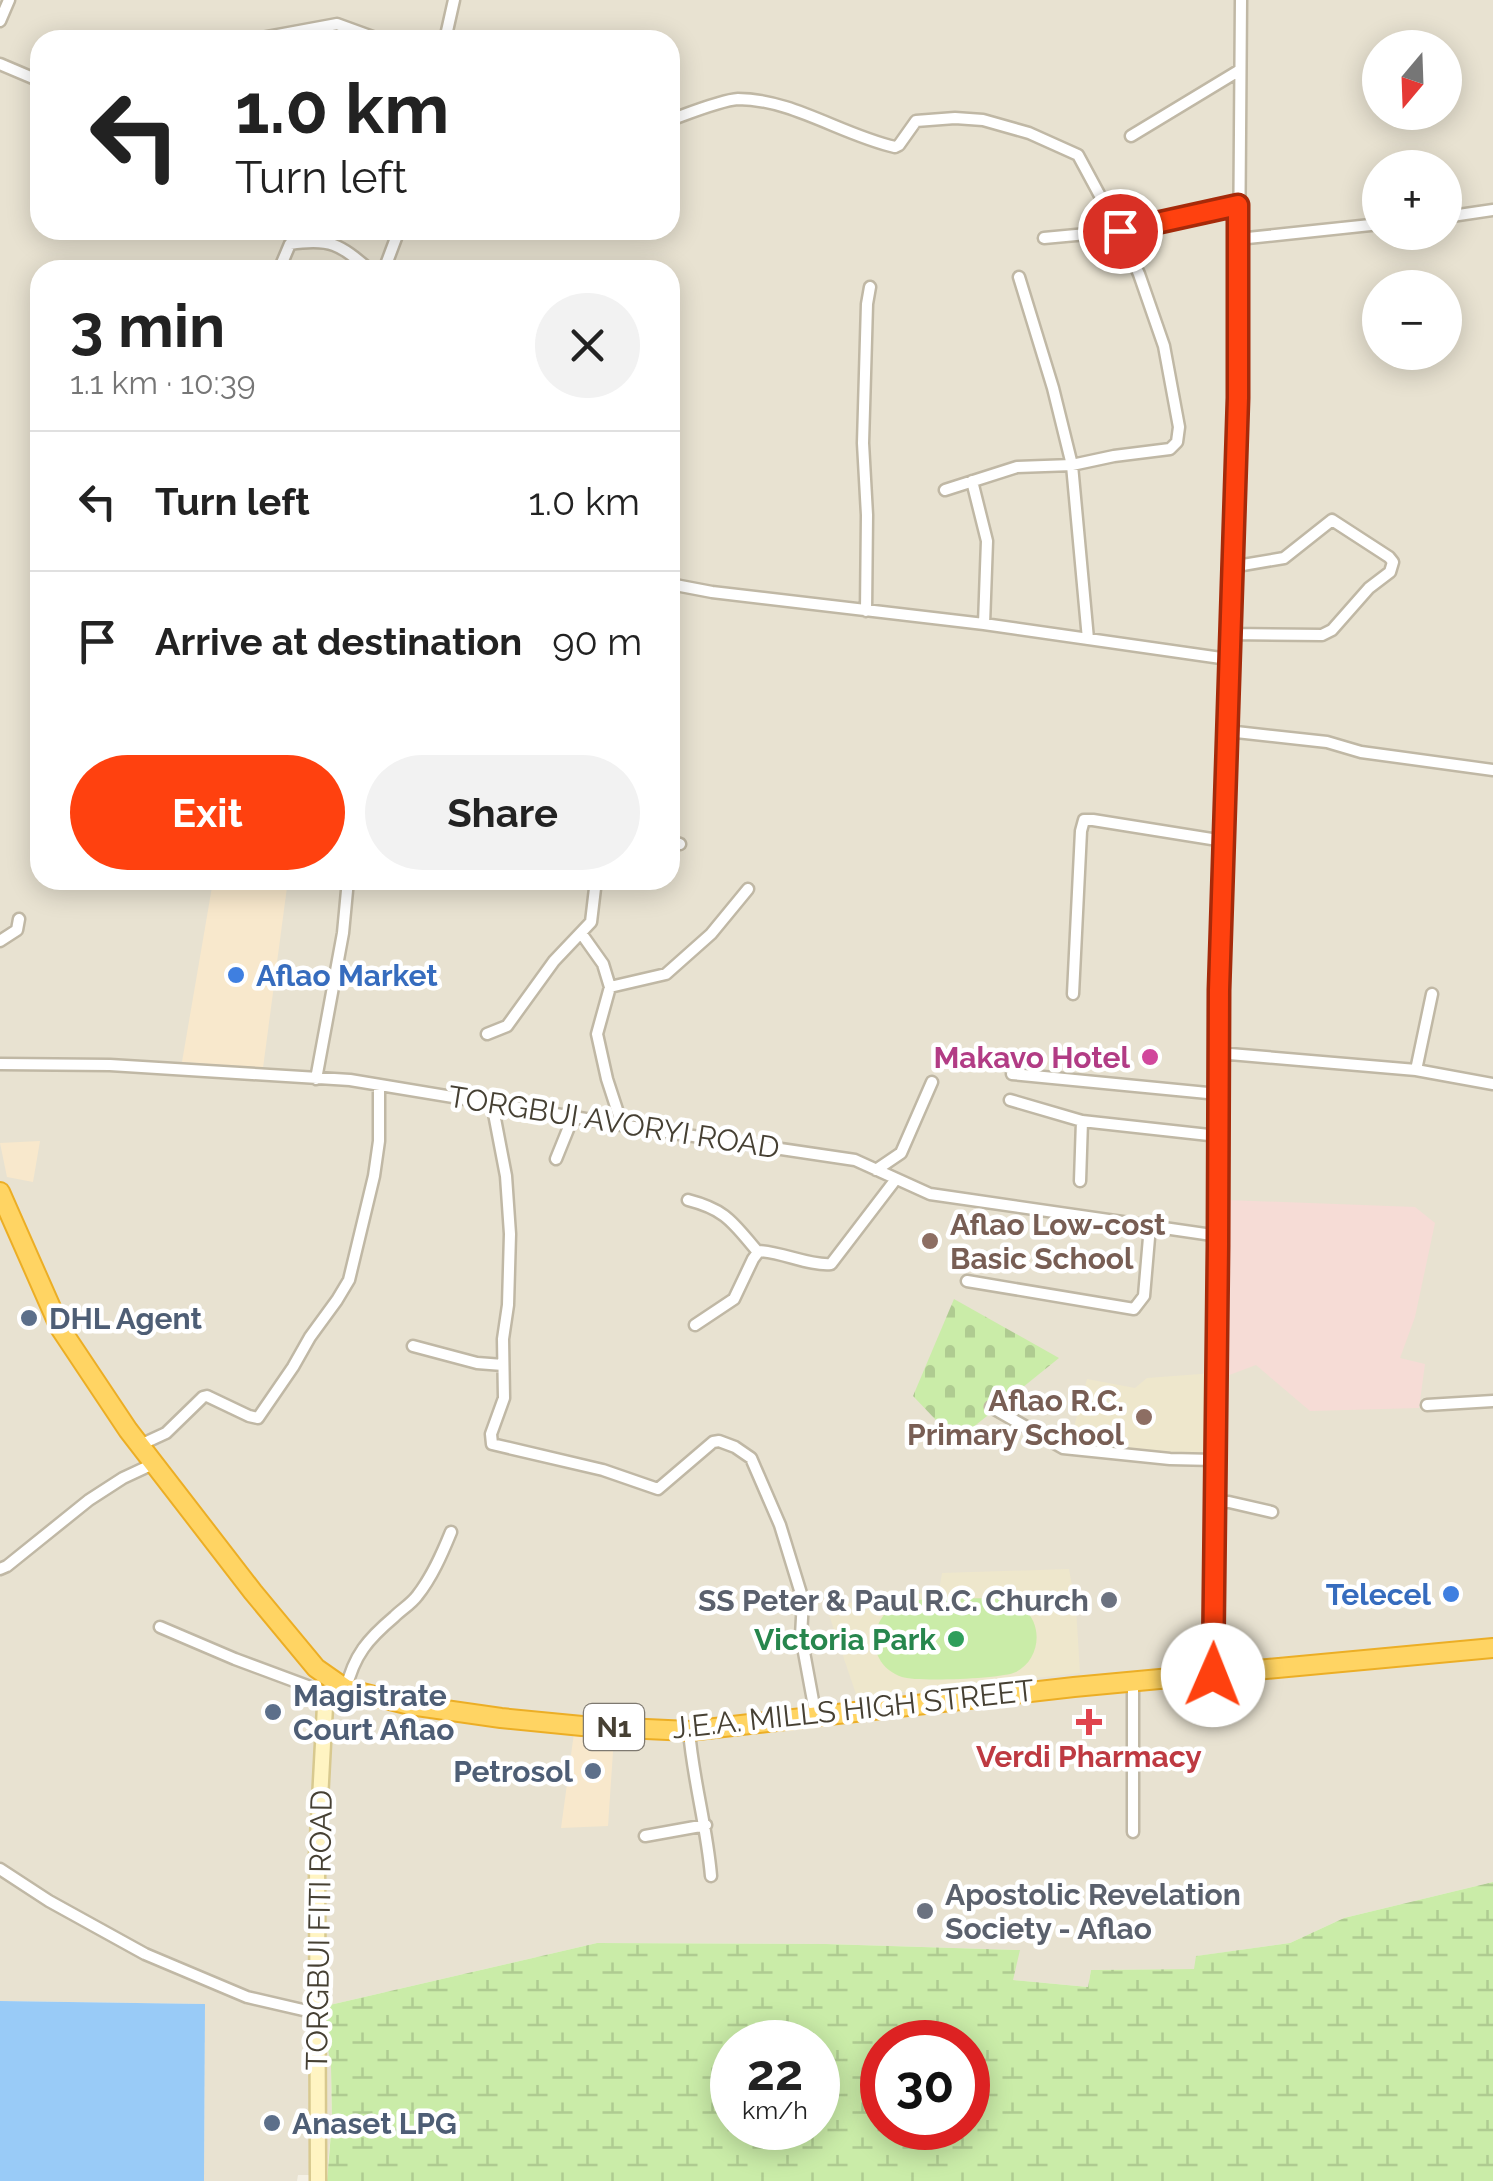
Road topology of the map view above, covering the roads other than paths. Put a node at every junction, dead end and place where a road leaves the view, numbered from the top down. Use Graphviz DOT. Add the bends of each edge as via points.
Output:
graph roads {
  1 [pos="9,0"];
  2 [pos="454,0"];
  3 [pos="1242,0"];
  4 [pos="0,21"];
  5 [pos="305,30"];
  6 [pos="354,30"];
  7 [pos="447,30"];
  8 [pos="0,64"];
  9 [pos="1240,70"];
  10 [pos="30,77"];
  11 [pos="680,117"];
  12 [pos="1132,136"];
  13 [pos="1238,205"];
  14 [pos="1493,210"];
  15 [pos="1462,214"];
  16 [pos="1362,226"];
  17 [pos="1120,231"];
  18 [pos="1044,238"];
  19 [pos="1238,239"];
  20 [pos="282,260"];
  21 [pos="358,260"];
  22 [pos="1019,277"];
  23 [pos="870,287"];
  24 [pos="1072,465"];
  25 [pos="972,481"];
  26 [pos="946,490"];
  27 [pos="1231,568"];
  28 [pos="680,586"];
  29 [pos="866,611"];
  30 [pos="984,624"];
  31 [pos="1229,634"];
  32 [pos="1088,639"];
  33 [pos="1228,660"];
  34 [pos="1227,731"];
  35 [pos="1493,770"];
  36 [pos="1224,841"];
  37 [pos="748,889"];
  38 [pos="347,890"];
  39 [pos="595,890"];
  40 [pos="20,919"];
  41 [pos="581,932"];
  42 [pos="0,941"];
  43 [pos="610,987"];
  44 [pos="1074,994"];
  45 [pos="1432,994"];
  46 [pos="487,1034"];
  47 [pos="1218,1052"];
  48 [pos="0,1064"];
  49 [pos="1416,1070"];
  50 [pos="1012,1074"];
  51 [pos="316,1079"];
  52 [pos="932,1082"];
  53 [pos="1493,1084"];
  54 [pos="379,1085"];
  55 [pos="1218,1094"];
  56 [pos="1010,1100"];
  57 [pos="492,1103"];
  58 [pos="572,1117"];
  59 [pos="1082,1121"];
  60 [pos="622,1125"];
  61 [pos="1218,1136"];
  62 [pos="556,1160"];
  63 [pos="876,1170"];
  64 [pos="896,1179"];
  65 [pos="1080,1182"];
  66 [pos="0,1192"];
  67 [pos="688,1200"];
  68 [pos="1150,1226"];
  69 [pos="8,1230"];
  70 [pos="1218,1236"];
  71 [pos="758,1252"];
  72 [pos="966,1282"];
  73 [pos="695,1325"];
  74 [pos="413,1346"];
  75 [pos="503,1365"];
  76 [pos="1493,1402"];
  77 [pos="1426,1405"];
  78 [pos="990,1407"];
  79 [pos="140,1446"];
  80 [pos="1215,1460"];
  81 [pos="153,1464"];
  82 [pos="1215,1502"];
  83 [pos="1272,1512"];
  84 [pos="451,1532"];
  85 [pos="0,1570"];
  86 [pos="160,1627"];
  87 [pos="1493,1648"];
  88 [pos="1213,1675"];
  89 [pos="1133,1682"];
  90 [pos="337,1688"];
  91 [pos="816,1717"];
  92 [pos="689,1731"];
  93 [pos="706,1825"];
  94 [pos="1132,1832"];
  95 [pos="645,1836"];
  96 [pos="0,1869"];
  97 [pos="711,1876"];
  98 [pos="316,2013"];
  99 [pos="318,2181"];
  1 -- 4 [label="street"];
  2 -- 7 [label="street"];
  3 -- 9 [label="street"];
  5 -- 6 [label="street" via="337,24"];
  8 -- 10 [label="street"];
  9 -- 12 [label="street"];
  9 -- 13 [label="street"];
  11 -- 17 [label="street" via="735,99 780,106 894,147 916,121 983,120 1074,152"];
  13 -- 17 [label="street"];
  13 -- 19 [label="street"];
  14 -- 15 [label="street"];
  16 -- 19 [label="street"];
  17 -- 18 [label="street"];
  17 -- 24 [label="street" via="1164,346 1180,426 1177,442 1170,449"];
  19 -- 27 [label="street"];
  20 -- 21 [label="street" via="291,243 328,242"];
  22 -- 24 [label="street"];
  23 -- 29 [label="street" via="863,443"];
  24 -- 25 [label="street" via="1017,467"];
  24 -- 32 [label="street"];
  25 -- 26 [label="street"];
  25 -- 30 [label="street" via="986,541"];
  27 -- 31 [label="street"];
  27 -- 31 [label="street" via="1284,558 1332,520 1393,562 1322,635"];
  28 -- 29 [label="street"];
  29 -- 30 [label="street"];
  30 -- 32 [label="street"];
  31 -- 33 [label="street"];
  32 -- 33 [label="street"];
  33 -- 34 [label="street"];
  34 -- 35 [label="street"];
  34 -- 36 [label="street"];
  36 -- 44 [label="street" via="1084,820"];
  36 -- 47 [label="street"];
  37 -- 43 [label="street" via="666,974"];
  38 -- 51 [label="street"];
  39 -- 41 [label="street" via="591,922"];
  40 -- 42 [label="street" via="17,930"];
  41 -- 43 [label="street"];
  41 -- 46 [label="street" via="507,1026"];
  43 -- 60 [label="street" via="597,1034"];
  45 -- 49 [label="street"];
  47 -- 49 [label="street"];
  47 -- 55 [label="street"];
  48 -- 51 [label="street, TORGBUI AVORYI ROAD" via="110,1064"];
  49 -- 53 [label="street"];
  50 -- 55 [label="street"];
  51 -- 54 [label="street, TORGBUI AVORYI ROAD"];
  52 -- 63 [label="street" via="901,1153"];
  54 -- 57 [label="street, TORGBUI AVORYI ROAD"];
  54 -- 79 [label="street" via="374,1176 348,1280 294,1367 258,1418 207,1396 166,1433"];
  55 -- 61 [label="street"];
  56 -- 59 [label="street"];
  57 -- 58 [label="street, TORGBUI AVORYI ROAD"];
  57 -- 75 [label="street" via="510,1234"];
  58 -- 60 [label="street, TORGBUI AVORYI ROAD"];
  58 -- 62 [label="street"];
  59 -- 61 [label="street"];
  59 -- 65 [label="street"];
  60 -- 63 [label="street, TORGBUI AVORYI ROAD" via="854,1160"];
  61 -- 70 [label="street"];
  63 -- 64 [label="street, TORGBUI AVORYI ROAD"];
  64 -- 68 [label="street, TORGBUI AVORYI ROAD" via="930,1194"];
  64 -- 71 [label="street" via="831,1264"];
  66 -- 69 [label="highway, J.E.A. MILLS HIGH STREET / N1"];
  67 -- 71 [label="street" via="720,1211"];
  68 -- 70 [label="street, TORGBUI AVORYI ROAD"];
  68 -- 72 [label="street" via="1144,1296 1134,1309"];
  69 -- 79 [label="highway, J.E.A. MILLS HIGH STREET / N1" via="60,1328"];
  70 -- 80 [label="street"];
  71 -- 73 [label="street" via="734,1299"];
  74 -- 75 [label="street"];
  75 -- 91 [label="street" via="504,1398 492,1444 658,1489 713,1442 747,1453 780,1525 803,1600 801,1636"];
  76 -- 77 [label="street"];
  78 -- 80 [label="street" via="1063,1448"];
  79 -- 81 [label="highway, J.E.A. MILLS HIGH STREET / N1"];
  80 -- 82 [label="street"];
  81 -- 85 [label="street" via="89,1500"];
  81 -- 90 [label="highway, J.E.A. MILLS HIGH STREET / N1"];
  82 -- 83 [label="street"];
  82 -- 88 [label="street"];
  84 -- 90 [label="street" via="416,1598 359,1652"];
  86 -- 90 [label="street" via="235,1660"];
  87 -- 88 [label="highway, J.E.A. MILLS HIGH STREET / N1"];
  88 -- 89 [label="highway, J.E.A. MILLS HIGH STREET / N1"];
  89 -- 91 [label="highway, J.E.A. MILLS HIGH STREET / N1"];
  89 -- 94 [label="street"];
  90 -- 92 [label="highway, J.E.A. MILLS HIGH STREET / N1" via="501,1718"];
  90 -- 98 [label="street, TORGBUI FITI ROAD" via="326,1706"];
  91 -- 92 [label="highway, J.E.A. MILLS HIGH STREET / N1"];
  92 -- 93 [label="street"];
  93 -- 95 [label="street"];
  93 -- 97 [label="street"];
  96 -- 98 [label="street" via="193,1976"];
  98 -- 99 [label="street, TORGBUI FITI ROAD"];
}
